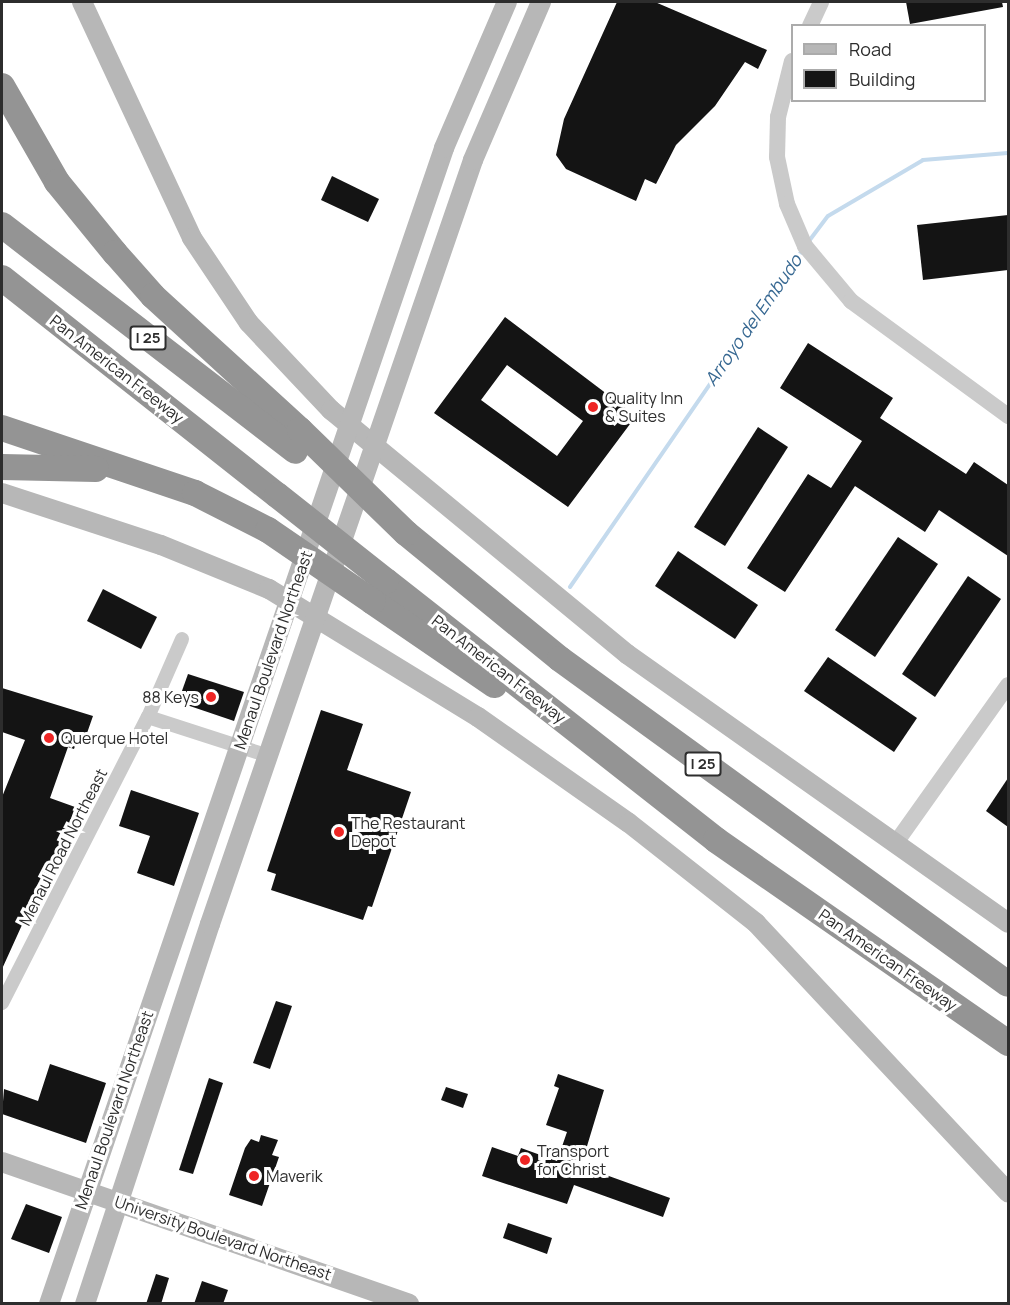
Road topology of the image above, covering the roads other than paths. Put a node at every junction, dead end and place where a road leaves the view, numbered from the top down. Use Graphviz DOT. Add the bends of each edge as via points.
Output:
graph roads {
  1 [pos="82,2"];
  2 [pos="507,2"];
  3 [pos="541,2"];
  4 [pos="821,2"];
  5 [pos="811,24"];
  6 [pos="791,65"];
  7 [pos="2,81"];
  8 [pos="8,97"];
  9 [pos="2,225"];
  10 [pos="2,278"];
  11 [pos="1008,416"];
  12 [pos="348,427"];
  13 [pos="2,428"];
  14 [pos="298,440"];
  15 [pos="375,450"];
  16 [pos="2,467"];
  17 [pos="195,492"];
  18 [pos="2,493"];
  19 [pos="380,591"];
  20 [pos="291,601"];
  21 [pos="318,616"];
  22 [pos="182,639"];
  23 [pos="1008,685"];
  24 [pos="148,717"];
  25 [pos="239,746"];
  26 [pos="269,756"];
  27 [pos="894,844"];
  28 [pos="1008,923"];
  29 [pos="1008,984"];
  30 [pos="2,1003"];
  31 [pos="1008,1044"];
  32 [pos="2,1162"];
  33 [pos="86,1190"];
  34 [pos="1008,1192"];
  35 [pos="120,1202"];
  36 [pos="49,1304"];
  37 [pos="85,1304"];
  38 [pos="409,1304"];
  1 -- 12 [label="main road" via="162,181 209,266 273,351"];
  2 -- 12 [label="main road, Menaul Boulevard Northeast" via="444,148"];
  3 -- 15 [label="main road, Menaul Boulevard Northeast" via="473,160"];
  4 -- 5 [label="street"];
  6 -- 11 [label="street" via="778,117 777,158 787,204 805,246 852,301"];
  7 -- 8 [label="highway"];
  8 -- 14 [label="highway" via="57,182 153,297"];
  9 -- 14 [label="highway, I 25"];
  10 -- 19 [label="highway, Pan American Freeway / I 25, bridge" via="277,495"];
  12 -- 15 [label="main road"];
  12 -- 20 [label="main road, Menaul Boulevard Northeast"];
  13 -- 17 [label="highway"];
  14 -- 29 [label="highway, I 25, bridge" via="560,659"];
  15 -- 21 [label="main road, Menaul Boulevard Northeast"];
  15 -- 27 [label="main road" via="627,654"];
  16 -- 17 [label="highway" via="69,466"];
  17 -- 19 [label="highway, bridge"];
  18 -- 20 [label="main road" via="161,544"];
  19 -- 31 [label="highway, Pan American Freeway / I 25" via="717,840"];
  20 -- 21 [label="main road"];
  20 -- 25 [label="main road, Menaul Boulevard Northeast"];
  21 -- 26 [label="main road, Menaul Boulevard Northeast"];
  21 -- 34 [label="main road" via="478,717 716,889 785,950"];
  22 -- 24 [label="street, Menaul Road Northeast"];
  23 -- 27 [label="street"];
  24 -- 25 [label="street"];
  24 -- 30 [label="street, Menaul Road Northeast"];
  25 -- 26 [label="street"];
  25 -- 33 [label="main road, Menaul Boulevard Northeast"];
  26 -- 35 [label="main road, Menaul Boulevard Northeast"];
  27 -- 28 [label="main road"];
  32 -- 33 [label="main road, University Boulevard Northeast"];
  33 -- 35 [label="main road, University Boulevard Northeast"];
  33 -- 36 [label="main road, Menaul Boulevard Northeast"];
  35 -- 37 [label="main road, Menaul Boulevard Northeast"];
  35 -- 38 [label="main road, University Boulevard Northeast"];
}
